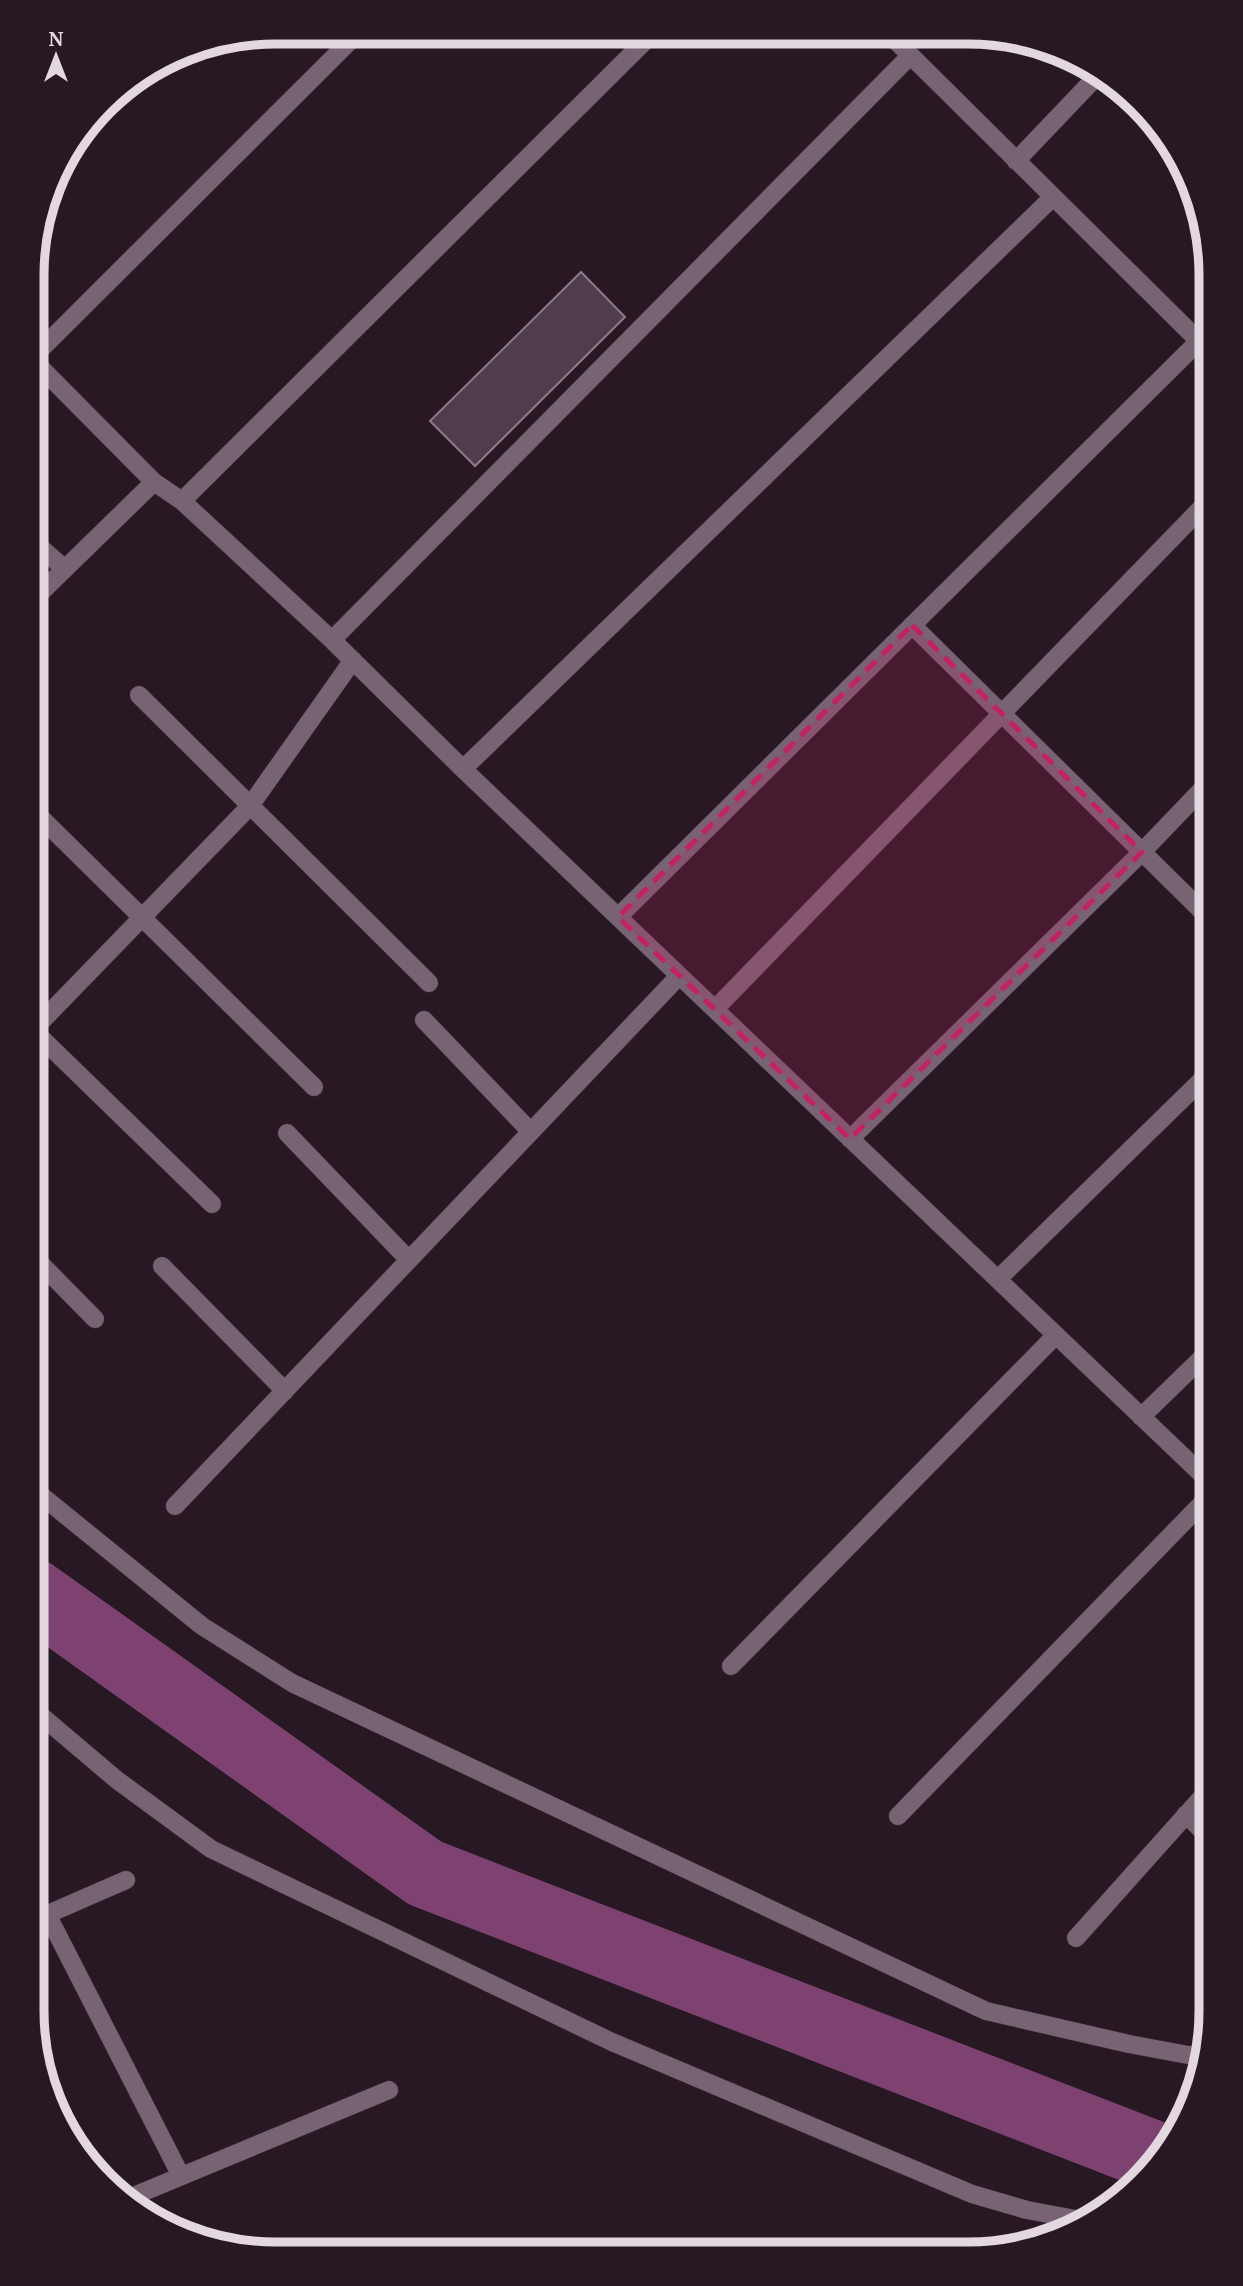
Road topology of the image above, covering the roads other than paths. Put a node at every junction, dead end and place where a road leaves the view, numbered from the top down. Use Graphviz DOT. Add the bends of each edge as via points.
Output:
graph roads {
  1 [pos="347,44"];
  2 [pos="642,44"];
  3 [pos="899,44"];
  4 [pos="910,56"];
  5 [pos="1093,81"];
  6 [pos="1016,161"];
  7 [pos="1053,197"];
  8 [pos="1199,341"];
  9 [pos="44,347"];
  10 [pos="1199,353"];
  11 [pos="44,369"];
  12 [pos="154,482"];
  13 [pos="182,501"];
  14 [pos="1199,511"];
  15 [pos="44,551"];
  16 [pos="65,569"];
  17 [pos="44,589"];
  18 [pos="912,625"];
  19 [pos="332,640"];
  20 [pos="352,660"];
  21 [pos="139,695"];
  22 [pos="1003,715"];
  23 [pos="463,769"];
  24 [pos="1199,793"];
  25 [pos="250,806"];
  26 [pos="44,821"];
  27 [pos="1142,852"];
  28 [pos="1199,908"];
  29 [pos="618,917"];
  30 [pos="142,918"];
  31 [pos="679,976"];
  32 [pos="429,983"];
  33 [pos="715,1009"];
  34 [pos="44,1019"];
  35 [pos="424,1020"];
  36 [pos="44,1041"];
  37 [pos="1199,1083"];
  38 [pos="314,1087"];
  39 [pos="531,1132"];
  40 [pos="287,1133"];
  41 [pos="850,1139"];
  42 [pos="212,1204"];
  43 [pos="409,1260"];
  44 [pos="162,1266"];
  45 [pos="44,1267"];
  46 [pos="998,1279"];
  47 [pos="95,1319"];
  48 [pos="1056,1335"];
  49 [pos="1199,1360"];
  50 [pos="285,1391"];
  51 [pos="1141,1416"];
  52 [pos="1199,1472"];
  53 [pos="44,1498"];
  54 [pos="1199,1506"];
  55 [pos="175,1507"];
  56 [pos="731,1666"];
  57 [pos="44,1718"];
  58 [pos="1199,1800"];
  59 [pos="1186,1814"];
  60 [pos="898,1816"];
  61 [pos="1199,1828"];
  62 [pos="126,1880"];
  63 [pos="44,1916"];
  64 [pos="44,1927"];
  65 [pos="1076,1938"];
  66 [pos="1195,2055"];
  67 [pos="389,2090"];
  68 [pos="181,2176"];
  69 [pos="136,2195"];
  70 [pos="1070,2218"];
  1 -- 9 [label="street"];
  2 -- 13 [label="street"];
  3 -- 4 [label="street"];
  4 -- 6 [label="street"];
  4 -- 19 [label="street"];
  5 -- 6 [label="street"];
  6 -- 7 [label="street"];
  7 -- 8 [label="street"];
  7 -- 23 [label="street"];
  10 -- 18 [label="street"];
  11 -- 12 [label="street"];
  12 -- 13 [label="street"];
  12 -- 16 [label="street"];
  13 -- 19 [label="street"];
  14 -- 22 [label="street"];
  15 -- 16 [label="street"];
  16 -- 17 [label="street"];
  18 -- 22 [label="street"];
  18 -- 29 [label="street"];
  19 -- 20 [label="street"];
  20 -- 23 [label="street"];
  20 -- 25 [label="street"];
  21 -- 25 [label="street"];
  22 -- 27 [label="street"];
  22 -- 33 [label="street"];
  23 -- 29 [label="street"];
  24 -- 27 [label="street"];
  25 -- 30 [label="street"];
  25 -- 32 [label="street"];
  26 -- 30 [label="street"];
  27 -- 28 [label="street"];
  27 -- 41 [label="street"];
  29 -- 31 [label="street"];
  30 -- 34 [label="street"];
  30 -- 38 [label="street"];
  31 -- 33 [label="street"];
  31 -- 39 [label="street"];
  33 -- 41 [label="street"];
  35 -- 39 [label="street"];
  36 -- 42 [label="street"];
  37 -- 46 [label="street"];
  39 -- 43 [label="street"];
  40 -- 43 [label="street"];
  41 -- 46 [label="street"];
  43 -- 50 [label="street"];
  44 -- 50 [label="street"];
  45 -- 47 [label="street"];
  46 -- 48 [label="street"];
  48 -- 51 [label="street"];
  48 -- 56 [label="street"];
  49 -- 51 [label="street"];
  50 -- 55 [label="street"];
  51 -- 52 [label="street"];
  53 -- 66 [label="street" via="202,1626 292,1683 986,2011"];
  54 -- 60 [label="street"];
  57 -- 70 [label="street" via="117,1780 211,1849 612,2042 972,2194"];
  58 -- 59 [label="street"];
  59 -- 61 [label="street"];
  59 -- 65 [label="street"];
  62 -- 63 [label="street"];
  64 -- 68 [label="street"];
  67 -- 68 [label="street"];
  68 -- 69 [label="street"];
}
